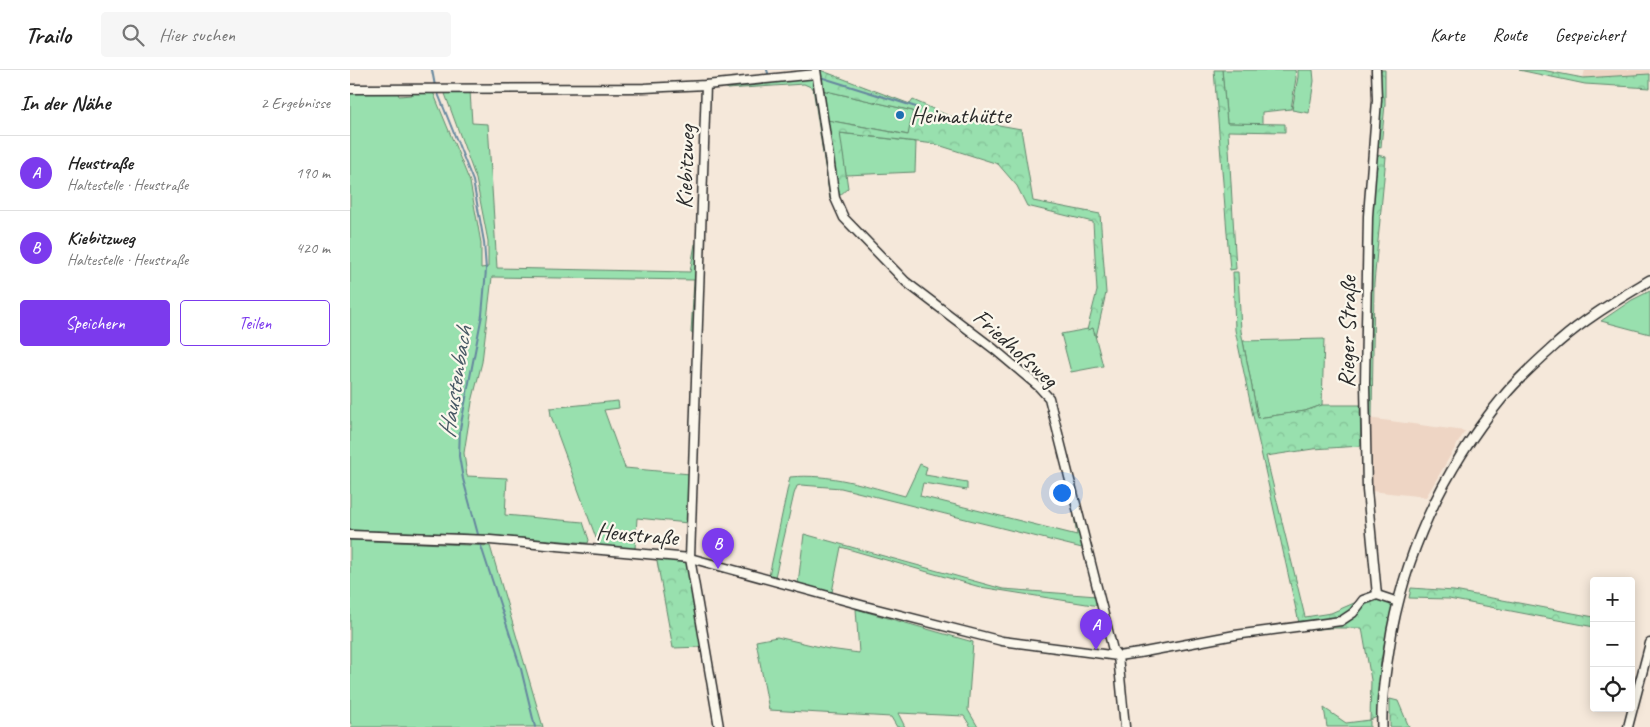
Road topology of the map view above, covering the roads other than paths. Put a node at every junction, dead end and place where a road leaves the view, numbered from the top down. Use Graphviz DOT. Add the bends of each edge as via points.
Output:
graph roads {
  1 [pos="1376,70"];
  2 [pos="816,72"];
  3 [pos="706,85"];
  4 [pos="350,89"];
  5 [pos="1650,280"];
  6 [pos="350,535"];
  7 [pos="690,558"];
  8 [pos="1377,595"];
  9 [pos="1398,602"];
  10 [pos="1650,643"];
  11 [pos="1118,656"];
  12 [pos="719,727"];
  13 [pos="1125,727"];
  14 [pos="1382,727"];
  15 [pos="1628,727"];
  1 -- 8 [label="street, Rieger Straße" via="1377,100 1368,216 1365,383 1367,490"];
  2 -- 3 [label="street"];
  2 -- 11 [label="street, Friedhofsweg" via="835,198 844,218 906,282 994,349 1049,398 1113,650"];
  3 -- 4 [label="street"];
  3 -- 7 [label="street, Kiebitzweg"];
  5 -- 9 [label="main road" via="1560,340 1504,396 1469,441 1440,491 1414,548"];
  6 -- 7 [label="street, Heustraße" via="490,540"];
  7 -- 11 [label="street, Heustraße" via="1002,641"];
  7 -- 12 [label="street, Kiebitzweg"];
  8 -- 9 [label="street"];
  8 -- 11 [label="street, Heustraße" via="1363,600 1341,622 1235,635"];
  9 -- 14 [label="main road" via="1387,660"];
  10 -- 15 [label="street"];
  11 -- 13 [label="street, Friedhofsweg"];
}
